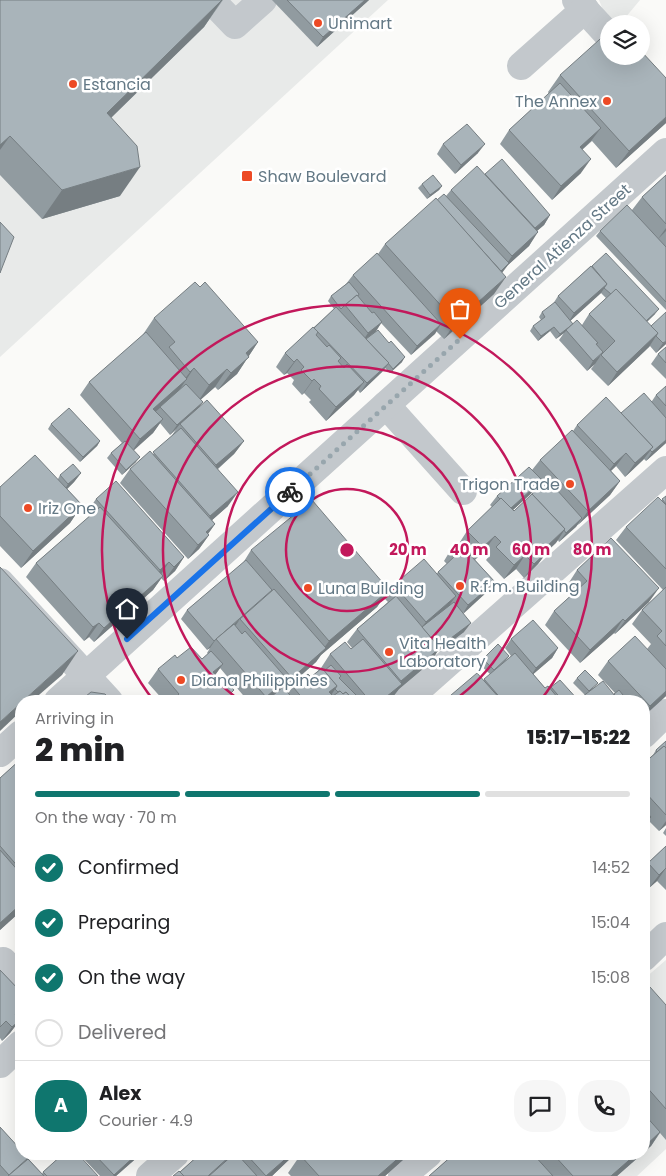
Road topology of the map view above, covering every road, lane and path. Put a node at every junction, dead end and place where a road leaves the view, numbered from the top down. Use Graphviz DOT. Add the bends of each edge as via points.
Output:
graph roads {
  1 [pos="211,0"];
  2 [pos="262,0"];
  3 [pos="581,5"];
  4 [pos="600,26"];
  5 [pos="521,66"];
  6 [pos="666,152"];
  7 [pos="386,405"];
  8 [pos="666,470"];
  9 [pos="463,491"];
  10 [pos="0,582"];
  11 [pos="86,676"];
  12 [pos="65,695"];
  13 [pos="103,695"];
  14 [pos="412,695"];
  15 [pos="666,714"];
  16 [pos="650,729"];
  17 [pos="15,739"];
  18 [pos="0,753"];
  19 [pos="666,936"];
  20 [pos="650,951"];
  21 [pos="15,1050"];
  22 [pos="0,1064"];
  23 [pos="168,1160"];
  24 [pos="421,1160"];
  25 [pos="150,1176"];
  26 [pos="402,1176"];
  1 -- 2 [label="street" via="235,25"];
  3 -- 4 [label="street"];
  3 -- 5 [label="street"];
  6 -- 7 [label="street, General Atienza Street"];
  7 -- 9 [label="street"];
  7 -- 11 [label="street, General Atienza Street"];
  8 -- 14 [label="street"];
  10 -- 11 [label="street"];
  11 -- 12 [label="street, General Atienza Street"];
  11 -- 13 [label="street"];
  15 -- 16 [label="street"];
  17 -- 18 [label="street"];
  19 -- 20 [label="street"];
  21 -- 22 [label="street"];
  23 -- 25 [label="street"];
  24 -- 26 [label="street"];
}
